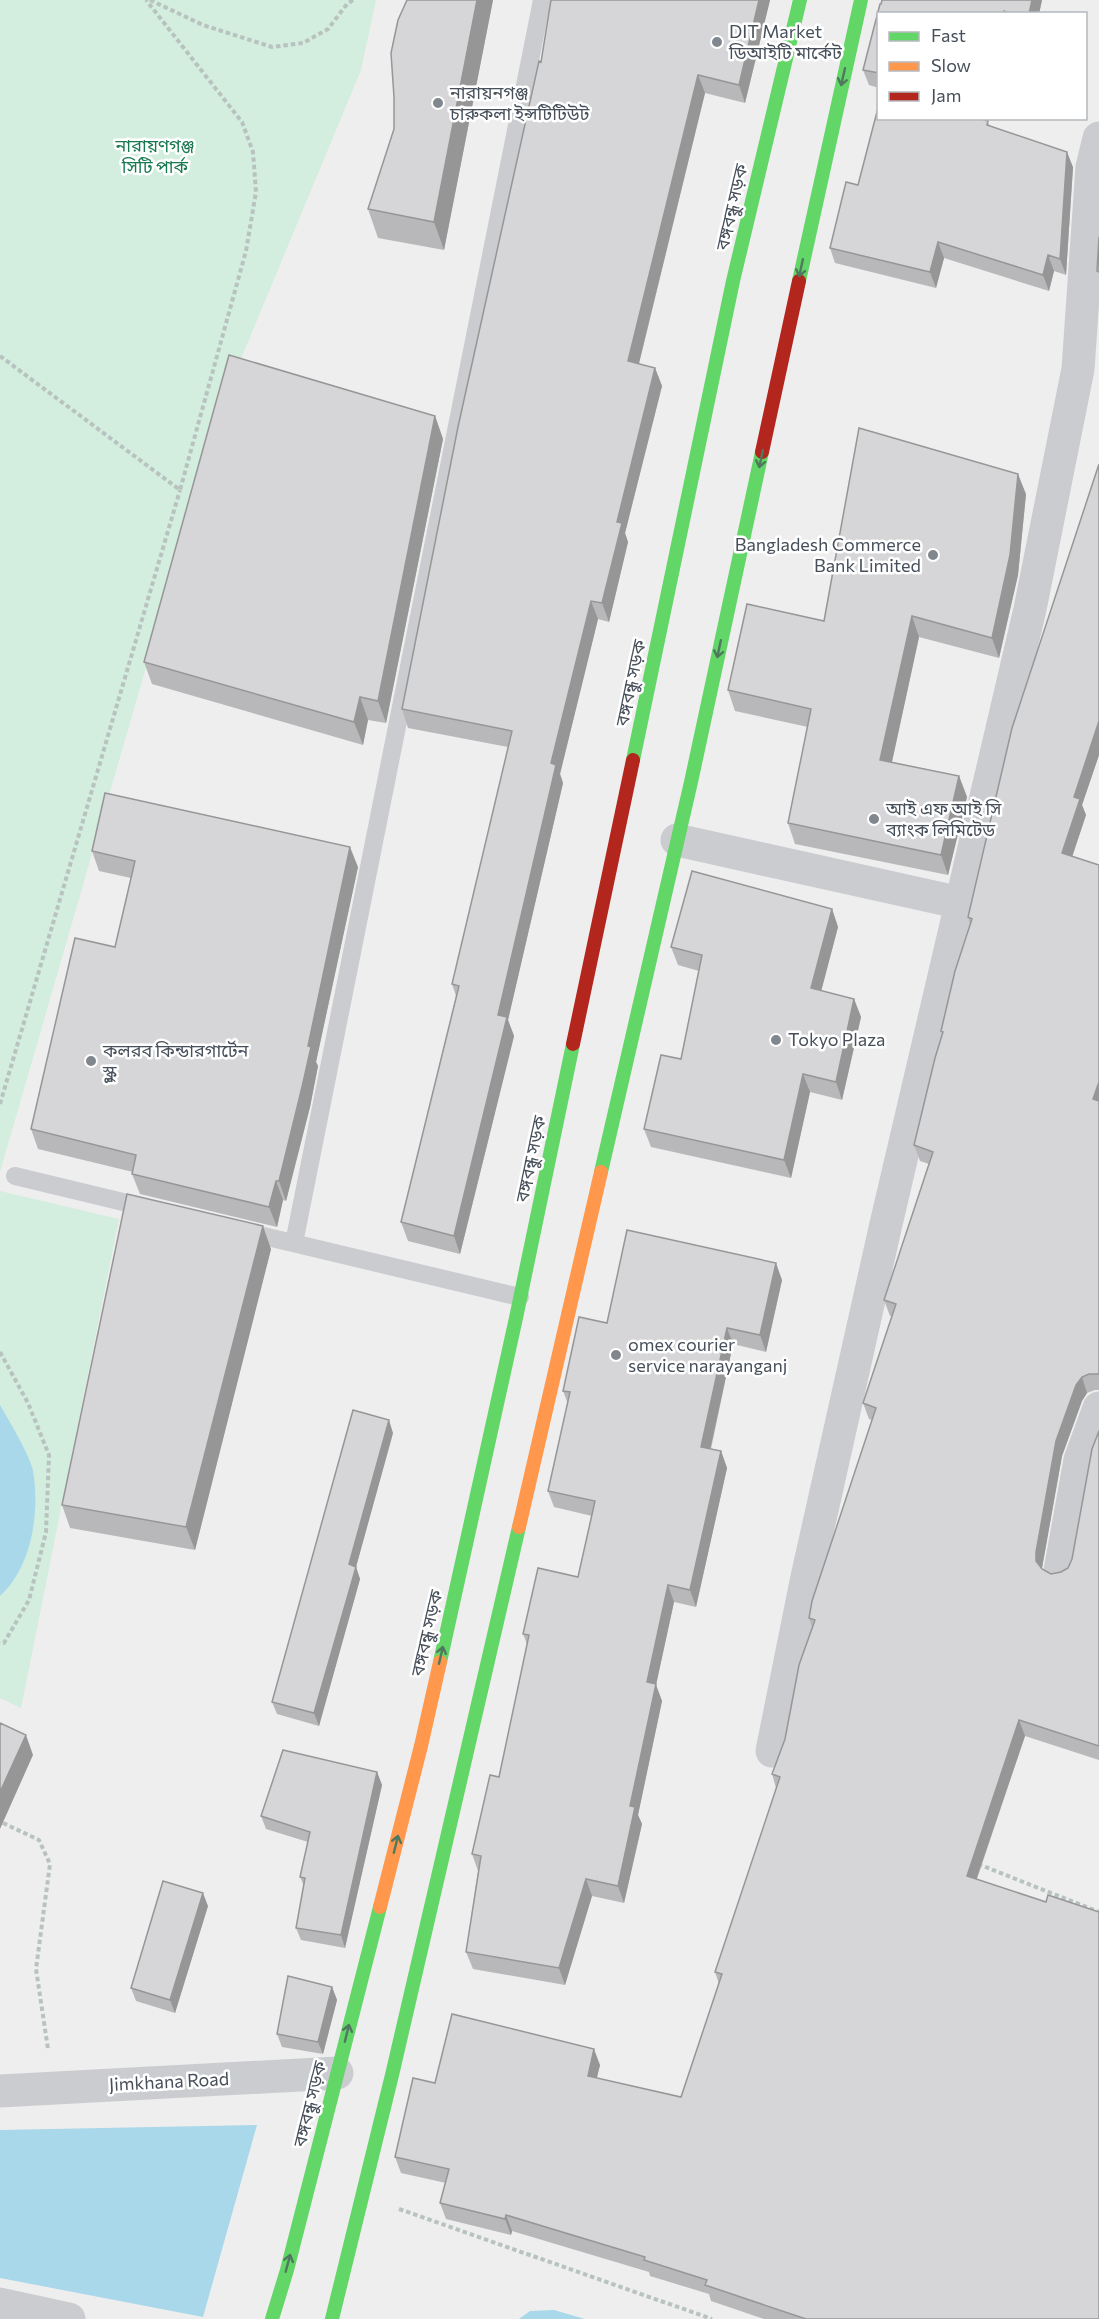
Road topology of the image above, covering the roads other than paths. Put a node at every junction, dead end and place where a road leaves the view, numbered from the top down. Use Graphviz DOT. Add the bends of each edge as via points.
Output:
graph roads {
  1 [pos="542,0"];
  2 [pos="800,0"];
  3 [pos="861,0"];
  4 [pos="1099,138"];
  5 [pos="677,840"];
  6 [pos="961,903"];
  7 [pos="15,1176"];
  8 [pos="166,1212"];
  9 [pos="224,1226"];
  10 [pos="294,1243"];
  11 [pos="520,1298"];
  12 [pos="1099,1408"];
  13 [pos="1060,1571"];
  14 [pos="772,1751"];
  15 [pos="337,2073"];
  16 [pos="0,2091"];
  17 [pos="0,2304"];
  18 [pos="69,2319"];
  19 [pos="272,2319"];
  20 [pos="332,2319"];
  1 -- 10 [label="lane"];
  2 -- 11 [label="main road, বঙ্গবন্ধু সড়ক" via="733,281"];
  3 -- 5 [label="main road, one-way"];
  4 -- 6 [label="street" via="1092,167 1077,369 1030,609"];
  5 -- 6 [label="street"];
  5 -- 20 [label="main road"];
  6 -- 14 [label="street" via="810,1566"];
  7 -- 8 [label="lane"];
  9 -- 10 [label="lane"];
  10 -- 11 [label="lane"];
  15 -- 11 [label="main road, বঙ্গবন্ধু সড়ক, one-way" via="421,1746"];
  12 -- 13 [label="street" via="1080,1460"];
  15 -- 16 [label="street, Jimkhana Road"];
  19 -- 15 [label="main road, বঙ্গবন্ধু সড়ক, one-way"];
  17 -- 18 [label="street"];
}
